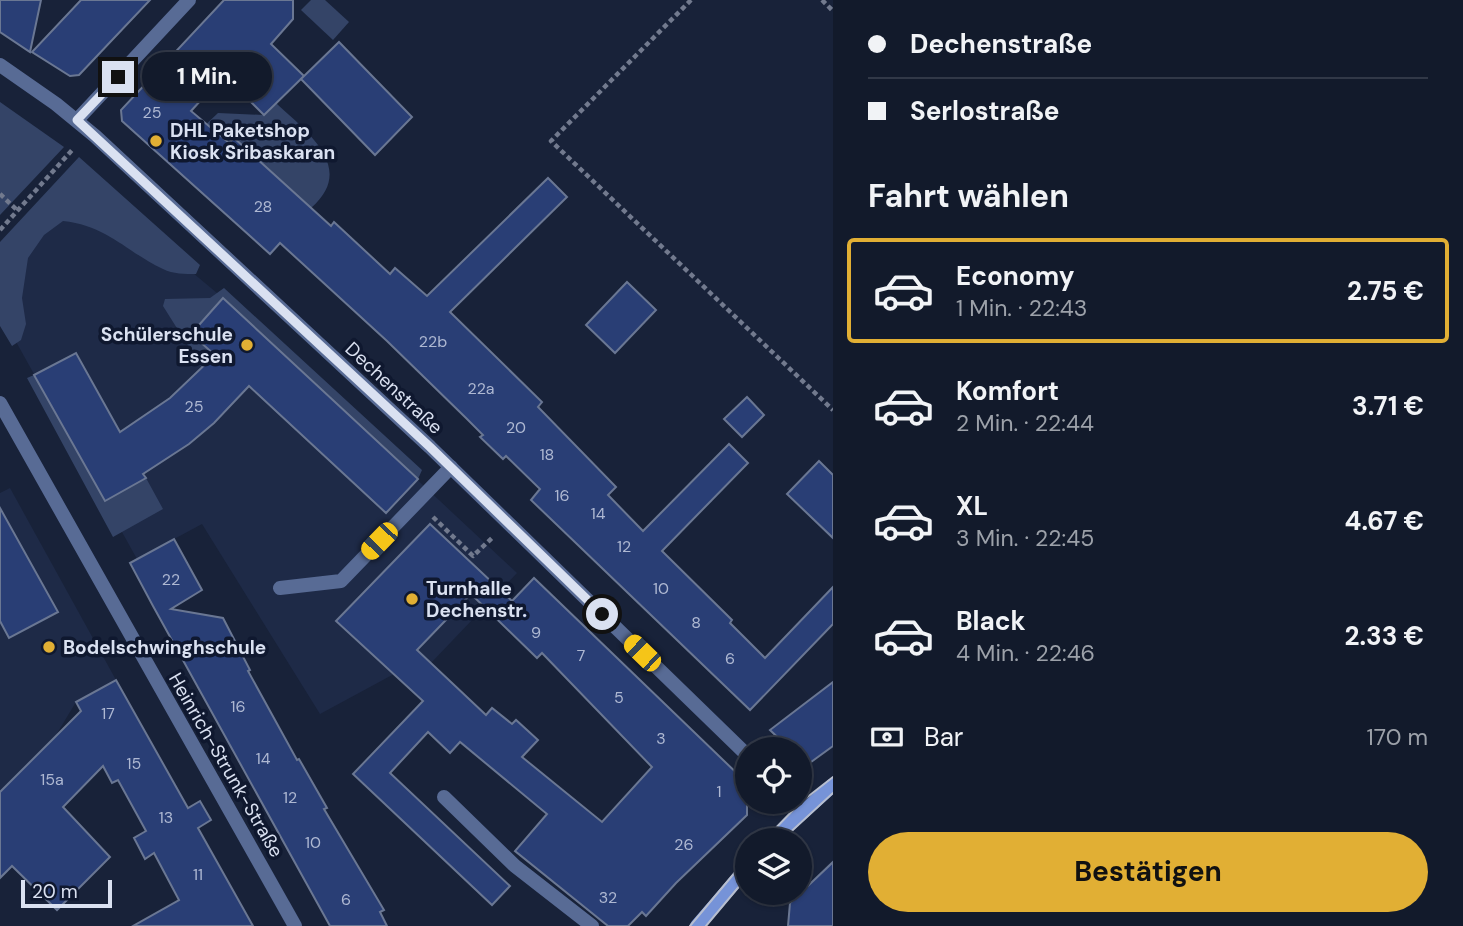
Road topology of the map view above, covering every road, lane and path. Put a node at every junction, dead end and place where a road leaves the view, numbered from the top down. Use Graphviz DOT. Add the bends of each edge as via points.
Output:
graph roads {
  1 [pos="189,0"];
  2 [pos="691,0"];
  3 [pos="822,0"];
  4 [pos="833,11"];
  5 [pos="0,65"];
  6 [pos="77,120"];
  7 [pos="74,148"];
  8 [pos="0,194"];
  9 [pos="18,211"];
  10 [pos="0,230"];
  11 [pos="0,404"];
  12 [pos="833,410"];
  13 [pos="451,467"];
  14 [pos="417,502"];
  15 [pos="494,535"];
  16 [pos="280,588"];
  17 [pos="735,743"];
  18 [pos="833,785"];
  19 [pos="444,797"];
  20 [pos="812,798"];
  21 [pos="794,814"];
  22 [pos="782,828"];
  23 [pos="735,882"];
  24 [pos="295,926"];
  25 [pos="592,926"];
  26 [pos="697,926"];
  1 -- 6 [label="street"];
  2 -- 12 [label="path" via="551,141"];
  3 -- 4 [label="path"];
  5 -- 6 [label="street, Dechenstraße"];
  6 -- 13 [label="street, Dechenstraße"];
  7 -- 9 [label="path"];
  8 -- 9 [label="path"];
  9 -- 10 [label="path"];
  11 -- 24 [label="street, Heinrich-Strunk-Straße"];
  13 -- 14 [label="street"];
  13 -- 17 [label="street, Dechenstraße"];
  14 -- 15 [label="path" via="471,559"];
  14 -- 16 [label="street" via="341,581"];
  18 -- 20 [label="main road"];
  19 -- 25 [label="street" via="514,866"];
  21 -- 22 [label="main road"];
  23 -- 26 [label="main road"];
}
